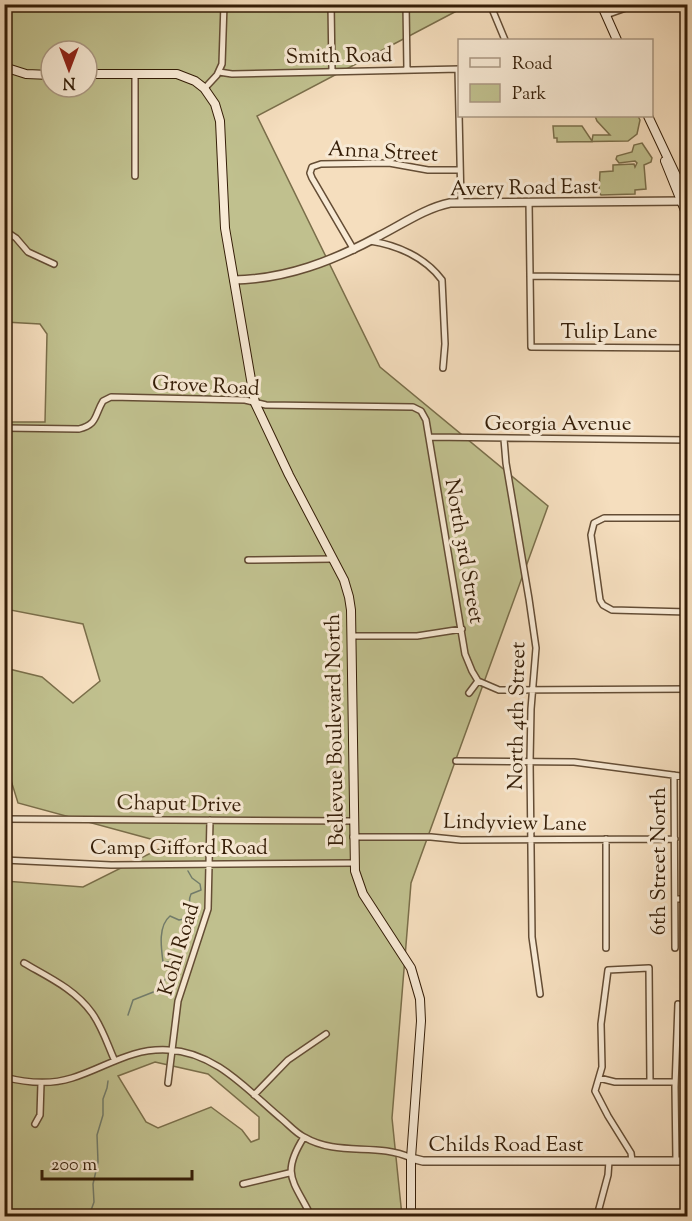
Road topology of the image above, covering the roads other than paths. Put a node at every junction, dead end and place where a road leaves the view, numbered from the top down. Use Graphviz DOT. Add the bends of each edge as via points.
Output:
graph roads {
  1 [pos="224,4"];
  2 [pos="331,4"];
  3 [pos="406,4"];
  4 [pos="490,4"];
  5 [pos="601,4"];
  6 [pos="637,4"];
  7 [pos="606,15"];
  8 [pos="505,39"];
  9 [pos="617,39"];
  10 [pos="4,67"];
  11 [pos="458,69"];
  12 [pos="407,70"];
  13 [pos="332,71"];
  14 [pos="219,72"];
  15 [pos="135,73"];
  16 [pos="39,74"];
  17 [pos="99,74"];
  18 [pos="204,89"];
  19 [pos="459,117"];
  20 [pos="648,117"];
  21 [pos="460,170"];
  22 [pos="135,176"];
  23 [pos="685,201"];
  24 [pos="529,202"];
  25 [pos="461,203"];
  26 [pos="687,218"];
  27 [pos="4,230"];
  28 [pos="370,241"];
  29 [pos="354,250"];
  30 [pos="54,264"];
  31 [pos="530,276"];
  32 [pos="687,278"];
  33 [pos="234,280"];
  34 [pos="687,348"];
  35 [pos="443,368"];
  36 [pos="255,403"];
  37 [pos="421,411"];
  38 [pos="4,428"];
  39 [pos="429,437"];
  40 [pos="504,439"];
  41 [pos="687,440"];
  42 [pos="687,518"];
  43 [pos="332,559"];
  44 [pos="248,560"];
  45 [pos="687,612"];
  46 [pos="462,629"];
  47 [pos="352,636"];
  48 [pos="478,681"];
  49 [pos="687,689"];
  50 [pos="533,691"];
  51 [pos="469,693"];
  52 [pos="456,761"];
  53 [pos="530,762"];
  54 [pos="675,775"];
  55 [pos="687,777"];
  56 [pos="178,812"];
  57 [pos="4,819"];
  58 [pos="178,819"];
  59 [pos="210,820"];
  60 [pos="353,821"];
  61 [pos="353,837"];
  62 [pos="531,839"];
  63 [pos="606,839"];
  64 [pos="675,839"];
  65 [pos="4,860"];
  66 [pos="354,863"];
  67 [pos="210,865"];
  68 [pos="675,898"];
  69 [pos="687,898"];
  70 [pos="606,948"];
  71 [pos="675,948"];
  72 [pos="24,963"];
  73 [pos="540,994"];
  74 [pos="678,1004"];
  75 [pos="326,1035"];
  76 [pos="171,1050"];
  77 [pos="114,1059"];
  78 [pos="4,1077"];
  79 [pos="599,1078"];
  80 [pos="650,1081"];
  81 [pos="675,1082"];
  82 [pos="41,1083"];
  83 [pos="168,1083"];
  84 [pos="254,1095"];
  85 [pos="35,1124"];
  86 [pos="303,1137"];
  87 [pos="411,1158"];
  88 [pos="609,1161"];
  89 [pos="632,1161"];
  90 [pos="676,1161"];
  91 [pos="687,1161"];
  92 [pos="289,1173"];
  93 [pos="243,1184"];
  94 [pos="311,1216"];
  95 [pos="411,1216"];
  96 [pos="597,1216"];
  1 -- 14 [label="street"];
  2 -- 13 [label="street"];
  3 -- 12 [label="street"];
  4 -- 8 [label="street"];
  5 -- 7 [label="main road"];
  6 -- 7 [label="street"];
  7 -- 9 [label="main road"];
  10 -- 16 [label="main road"];
  11 -- 12 [label="street, Smith Road"];
  12 -- 13 [label="street, Smith Road"];
  13 -- 14 [label="street, Smith Road"];
  14 -- 18 [label="street"];
  15 -- 17 [label="main road"];
  15 -- 18 [label="main road" via="177,74"];
  15 -- 22 [label="street"];
  18 -- 33 [label="main road, Bellevue Boulevard North" via="215,104 220,121 225,228"];
  19 -- 21 [label="street"];
  20 -- 23 [label="main road"];
  21 -- 25 [label="street"];
  21 -- 29 [label="street, Anna Street" via="428,170 389,163 312,167 310,173"];
  23 -- 24 [label="street, Avery Road East"];
  23 -- 26 [label="main road"];
  24 -- 25 [label="street, Avery Road East"];
  24 -- 31 [label="street"];
  25 -- 28 [label="street, Avery Road East" via="435,207"];
  27 -- 30 [label="street" via="28,252"];
  28 -- 29 [label="street, Avery Road East"];
  28 -- 35 [label="street" via="407,252 442,280"];
  29 -- 33 [label="street, Avery Road East" via="279,276"];
  31 -- 32 [label="street"];
  31 -- 34 [label="street, Tulip Lane" via="531,347"];
  33 -- 36 [label="main road, Bellevue Boulevard North"];
  36 -- 37 [label="street, Grove Road" via="413,407"];
  36 -- 38 [label="street, Grove Road" via="111,397 103,401 96,419 86,427"];
  36 -- 43 [label="main road, Bellevue Boulevard North"];
  37 -- 39 [label="street, North 3rd Street"];
  39 -- 40 [label="street, Georgia Avenue"];
  39 -- 46 [label="street, North 3rd Street"];
  40 -- 41 [label="street, Georgia Avenue"];
  40 -- 50 [label="street, North 4th Street" via="536,648"];
  42 -- 45 [label="street" via="597,520 591,535 603,605 612,610"];
  43 -- 44 [label="street"];
  43 -- 47 [label="main road, Bellevue Boulevard North" via="349,597"];
  46 -- 47 [label="street" via="417,636"];
  46 -- 48 [label="street, North 3rd Street" via="469,664"];
  47 -- 60 [label="main road, Bellevue Boulevard North"];
  48 -- 50 [label="street" via="500,690"];
  48 -- 51 [label="street"];
  49 -- 50 [label="street"];
  50 -- 53 [label="street, North 4th Street"];
  52 -- 53 [label="street"];
  53 -- 54 [label="street" via="574,762"];
  53 -- 62 [label="street, North 4th Street"];
  54 -- 55 [label="street"];
  54 -- 64 [label="street, 6th Street North"];
  56 -- 58 [label="street"];
  57 -- 58 [label="street, Chaput Drive"];
  58 -- 59 [label="street, Chaput Drive"];
  59 -- 60 [label="street, Chaput Drive"];
  59 -- 67 [label="street, Kohl Road"];
  60 -- 61 [label="main road, Bellevue Boulevard North"];
  61 -- 62 [label="street, Lindyview Lane"];
  61 -- 66 [label="main road, Bellevue Boulevard North"];
  62 -- 63 [label="street, Lindyview Lane"];
  62 -- 73 [label="street, North 4th Street" via="532,937"];
  63 -- 64 [label="street, Lindyview Lane"];
  63 -- 70 [label="street"];
  64 -- 68 [label="street, 6th Street North"];
  65 -- 67 [label="street, Camp Gifford Road"];
  66 -- 67 [label="street, Camp Gifford Road"];
  66 -- 87 [label="main road, Bellevue Boulevard North" via="363,894 411,968 418,988 421,1021"];
  67 -- 76 [label="street, Kohl Road" via="208,909 178,1001"];
  68 -- 69 [label="street"];
  68 -- 71 [label="street, 6th Street North"];
  72 -- 77 [label="street" via="85,1005 99,1024"];
  74 -- 81 [label="street"];
  75 -- 84 [label="street" via="288,1060"];
  76 -- 77 [label="street, Childs Road East" via="143,1051"];
  76 -- 83 [label="street, Kohl Road"];
  76 -- 84 [label="street, Childs Road East" via="221,1066"];
  77 -- 82 [label="street, Childs Road East" via="73,1078"];
  78 -- 82 [label="street, Childs Road East"];
  79 -- 80 [label="street" via="615,1082"];
  79 -- 80 [label="street" via="608,970 649,968"];
  79 -- 89 [label="street" via="595,1091"];
  80 -- 81 [label="street"];
  81 -- 90 [label="street"];
  82 -- 85 [label="street" via="40,1115"];
  84 -- 86 [label="street, Childs Road East"];
  86 -- 87 [label="street, Childs Road East" via="330,1147 390,1151"];
  86 -- 92 [label="street"];
  87 -- 88 [label="street, Childs Road East"];
  87 -- 95 [label="main road, Bellevue Boulevard North"];
  88 -- 89 [label="street, Childs Road East"];
  88 -- 96 [label="street"];
  89 -- 90 [label="street, Childs Road East"];
  90 -- 91 [label="street, Childs Road East"];
  92 -- 93 [label="street"];
  92 -- 94 [label="street"];
}
